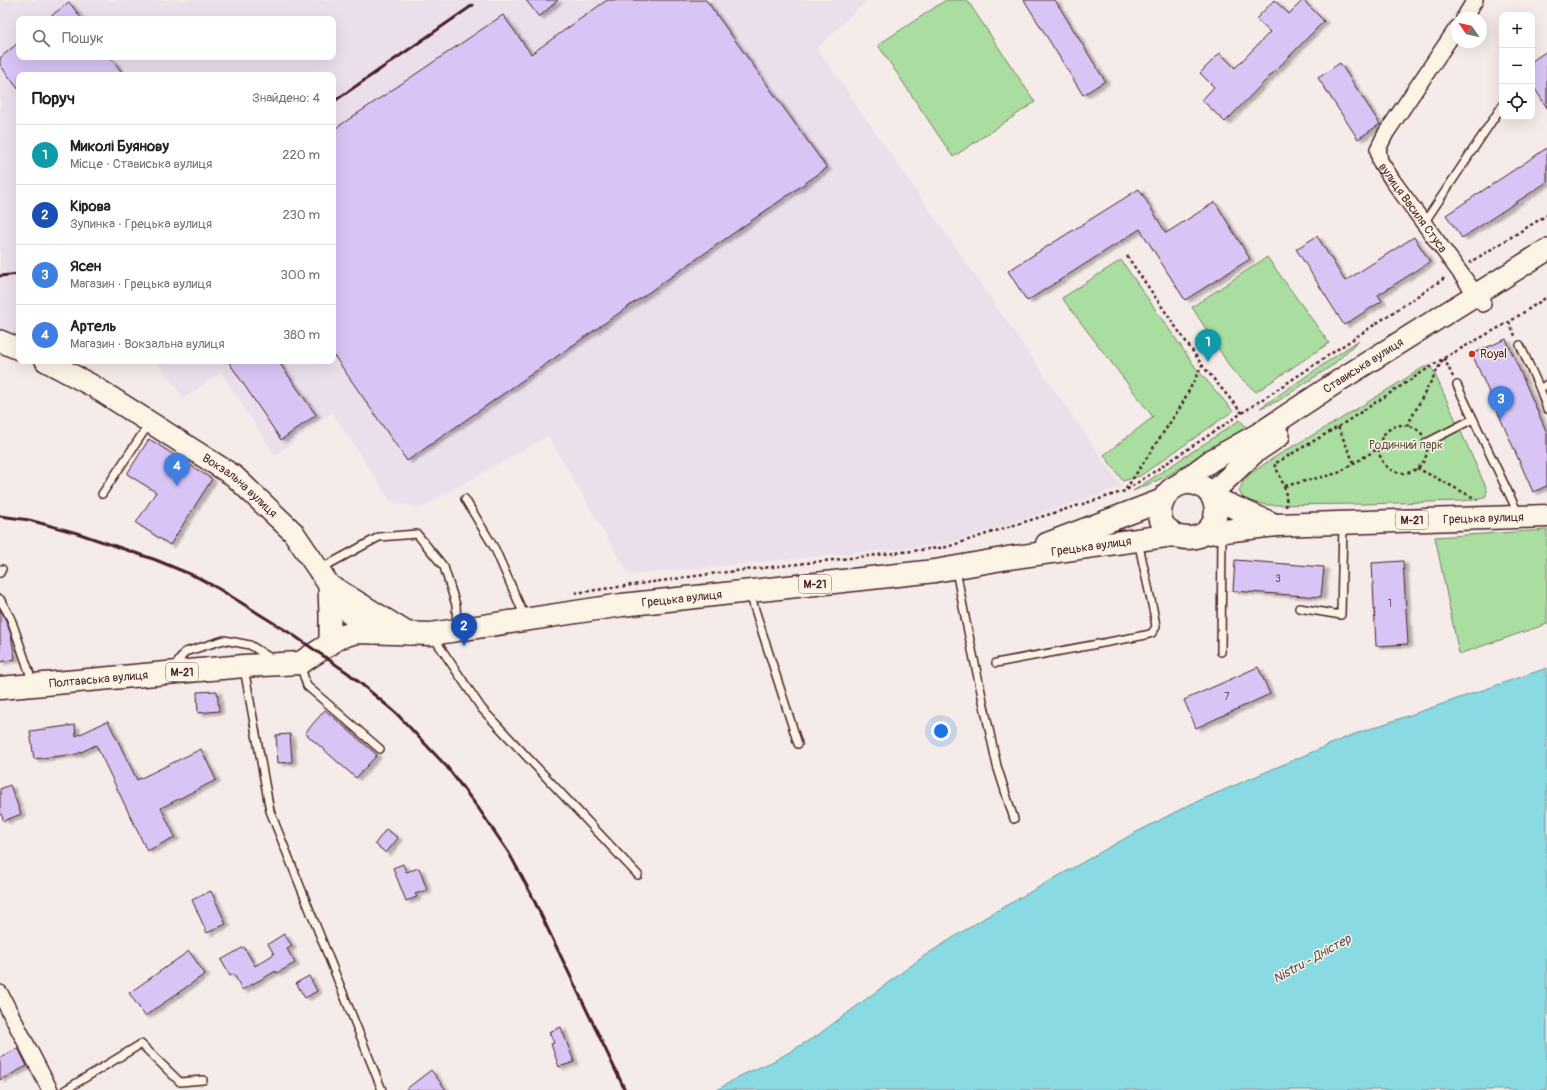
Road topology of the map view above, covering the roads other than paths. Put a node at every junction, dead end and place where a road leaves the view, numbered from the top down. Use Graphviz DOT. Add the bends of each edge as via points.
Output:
graph roads {
  1 [pos="1474,0"];
  2 [pos="1467,12"];
  3 [pos="1451,37"];
  4 [pos="1499,110"];
  5 [pos="1424,222"];
  6 [pos="1547,250"];
  7 [pos="1547,264"];
  8 [pos="1479,299"];
  9 [pos="0,341"];
  10 [pos="1520,345"];
  11 [pos="16,348"];
  12 [pos="52,364"];
  13 [pos="1547,384"];
  14 [pos="1457,385"];
  15 [pos="1540,389"];
  16 [pos="1547,409"];
  17 [pos="1473,419"];
  18 [pos="150,422"];
  19 [pos="1426,443"];
  20 [pos="1181,483"];
  21 [pos="102,494"];
  22 [pos="1212,496"];
  23 [pos="465,499"];
  24 [pos="1163,500"];
  25 [pos="1520,516"];
  26 [pos="1547,516"];
  27 [pos="1343,523"];
  28 [pos="1280,525"];
  29 [pos="1214,532"];
  30 [pos="1174,535"];
  31 [pos="1138,540"];
  32 [pos="1008,558"];
  33 [pos="955,567"];
  34 [pos="323,578"];
  35 [pos="749,592"];
  36 [pos="0,599"];
  37 [pos="1299,608"];
  38 [pos="526,620"];
  39 [pos="457,630"];
  40 [pos="365,633"];
  41 [pos="409,634"];
  42 [pos="431,634"];
  43 [pos="330,644"];
  44 [pos="1221,652"];
  45 [pos="996,663"];
  46 [pos="290,664"];
  47 [pos="244,666"];
  48 [pos="170,673"];
  49 [pos="34,685"];
  50 [pos="0,688"];
  51 [pos="798,744"];
  52 [pos="380,749"];
  53 [pos="1014,819"];
  54 [pos="638,875"];
  55 [pos="0,993"];
  56 [pos="203,1080"];
  57 [pos="50,1090"];
  58 [pos="65,1090"];
  59 [pos="382,1090"];
  1 -- 2 [label="street"];
  3 -- 5 [label="street, вулиця Василя Стуса" via="1378,149 1380,161"];
  4 -- 5 [label="lane"];
  5 -- 8 [label="street, вулиця Василя Стуса"];
  6 -- 8 [label="main road, Стависька вулиця"];
  7 -- 8 [label="main road, Стависька вулиця"];
  8 -- 20 [label="main road, Стависька вулиця" via="1343,378 1260,433 1212,460"];
  8 -- 22 [label="main road, Стависька вулиця" via="1254,454"];
  9 -- 11 [label="main road"];
  10 -- 15 [label="lane"];
  12 -- 18 [label="main road, Вокзальна вулиця" via="93,386"];
  13 -- 15 [label="lane"];
  14 -- 17 [label="lane"];
  15 -- 16 [label="lane"];
  17 -- 19 [label="lane"];
  17 -- 25 [label="lane"];
  18 -- 21 [label="lane"];
  18 -- 34 [label="main road, Вокзальна вулиця" via="234,476 293,532"];
  20 -- 22 [label="highway, М-21" via="1193,483 1203,487"];
  20 -- 24 [label="highway, М-21" via="1169,491"];
  22 -- 28 [label="highway, Грецька вулиця / М-21"];
  22 -- 29 [label="highway" via="1216,508"];
  23 -- 38 [label="lane" via="495,549"];
  24 -- 30 [label="highway" via="1160,515 1164,526"];
  24 -- 32 [label="highway, Грецька вулиця / М-21"];
  25 -- 26 [label="highway, Грецька вулиця / М-21"];
  25 -- 27 [label="highway, Грецька вулиця / М-21"];
  27 -- 28 [label="highway, Грецька вулиця / М-21"];
  27 -- 37 [label="lane" via="1341,615"];
  28 -- 29 [label="highway, Грецька вулиця / М-21"];
  29 -- 30 [label="highway, М-21" via="1184,539"];
  29 -- 44 [label="lane"];
  30 -- 31 [label="highway, Грецька вулиця / М-21"];
  31 -- 32 [label="highway, Грецька вулиця / М-21"];
  31 -- 45 [label="lane" via="1156,627 1152,633"];
  32 -- 33 [label="highway, Грецька вулиця / М-21"];
  33 -- 35 [label="highway, Грецька вулиця / М-21"];
  33 -- 53 [label="lane" via="997,766"];
  34 -- 39 [label="lane" via="379,537 417,534 444,568 456,605"];
  34 -- 40 [label="main road, Вокзальна вулиця"];
  34 -- 41 [label="main road, Вокзальна вулиця"];
  34 -- 43 [label="main road, Вокзальна вулиця" via="330,616"];
  35 -- 38 [label="highway, Грецька вулиця / М-21" via="622,605"];
  35 -- 51 [label="lane"];
  36 -- 49 [label="lane" via="11,620"];
  38 -- 39 [label="highway, Грецька вулиця / М-21"];
  39 -- 42 [label="highway, Грецька вулиця / М-21"];
  40 -- 41 [label="highway, Грецька вулиця / М-21"];
  40 -- 43 [label="highway, Полтавська вулиця / М-21" via="337,638"];
  41 -- 42 [label="highway, Грецька вулиця / М-21"];
  42 -- 54 [label="lane" via="482,709"];
  43 -- 46 [label="highway, Полтавська вулиця / М-21"];
  46 -- 47 [label="highway, Полтавська вулиця / М-21"];
  46 -- 48 [label="lane" via="250,645 224,640 185,652"];
  46 -- 52 [label="lane" via="307,686"];
  47 -- 48 [label="highway, Полтавська вулиця / М-21"];
  47 -- 59 [label="lane" via="270,811"];
  48 -- 49 [label="highway, Полтавська вулиця / М-21"];
  49 -- 50 [label="highway, Полтавська вулиця / М-21"];
  55 -- 57 [label="street"];
  56 -- 58 [label="lane" via="180,1082 141,1044"];
}
